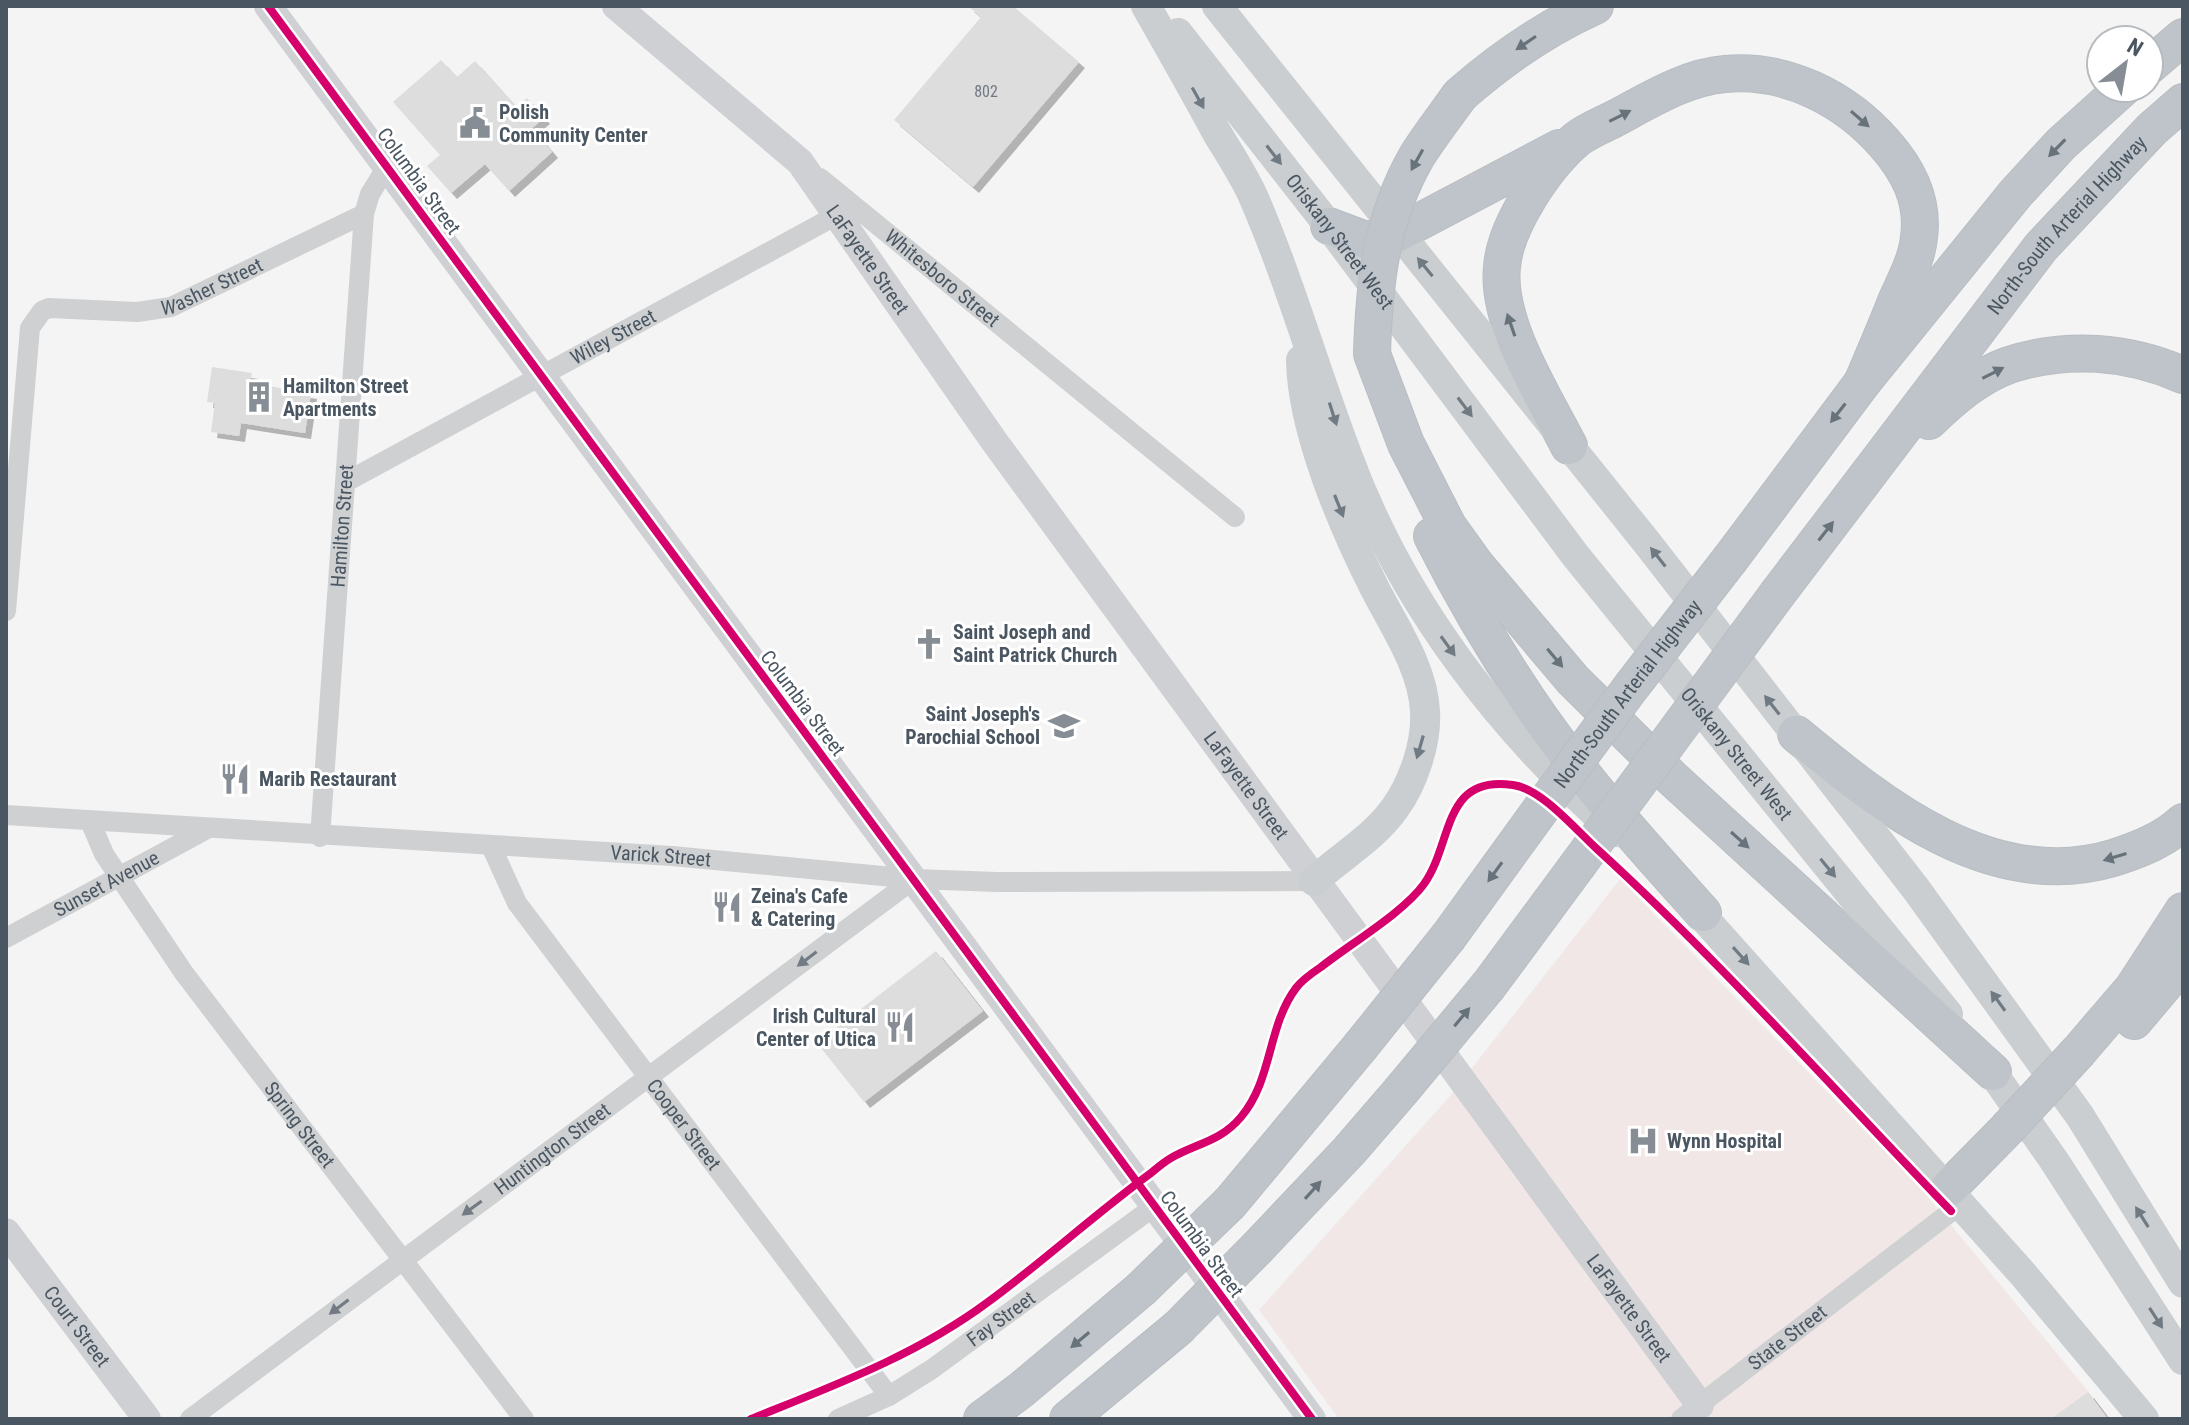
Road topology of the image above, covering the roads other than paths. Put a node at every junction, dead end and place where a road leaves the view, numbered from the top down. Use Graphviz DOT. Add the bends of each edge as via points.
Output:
graph roads {
  1 [pos="268,6"];
  2 [pos="616,6"];
  3 [pos="1146,6"];
  4 [pos="1157,6"];
  5 [pos="1217,6"];
  6 [pos="1595,6"];
  7 [pos="2183,37"];
  8 [pos="2165,52"];
  9 [pos="2183,102"];
  10 [pos="2105,104"];
  11 [pos="1578,139"];
  12 [pos="800,162"];
  13 [pos="388,165"];
  14 [pos="364,214"];
  15 [pos="837,215"];
  16 [pos="1329,226"];
  17 [pos="1398,233"];
  18 [pos="1300,322"];
  19 [pos="1372,354"];
  20 [pos="2183,375"];
  21 [pos="542,377"];
  22 [pos="1862,383"];
  23 [pos="1569,446"];
  24 [pos="346,482"];
  25 [pos="1851,498"];
  26 [pos="1235,517"];
  27 [pos="6,611"];
  28 [pos="1796,734"];
  29 [pos="6,815"];
  30 [pos="90,821"];
  31 [pos="2183,822"];
  32 [pos="207,829"];
  33 [pos="320,837"];
  34 [pos="491,846"];
  35 [pos="119,878"];
  36 [pos="914,879"];
  37 [pos="1314,881"];
  38 [pos="2183,911"];
  39 [pos="1703,913"];
  40 [pos="6,938"];
  41 [pos="2183,963"];
  42 [pos="2085,1061"];
  43 [pos="1993,1072"];
  44 [pos="648,1079"];
  45 [pos="1955,1197"];
  46 [pos="1155,1206"];
  47 [pos="6,1232"];
  48 [pos="401,1260"];
  49 [pos="2183,1283"];
  50 [pos="2183,1360"];
  51 [pos="1021,1390"];
  52 [pos="889,1396"];
  53 [pos="1690,1412"];
  54 [pos="147,1419"];
  55 [pos="190,1419"];
  56 [pos="524,1419"];
  57 [pos="838,1419"];
  58 [pos="953,1419"];
  59 [pos="982,1419"];
  60 [pos="1068,1419"];
  61 [pos="1312,1419"];
  62 [pos="2144,1419"];
  1 -- 13 [label="street, Columbia Street"];
  2 -- 12 [label="street, Whitesboro Street"];
  3 -- 18 [label="main road, one-way" via="1252,194"];
  4 -- 16 [label="main road, Oriskany Street West, one-way"];
  5 -- 17 [label="main road"];
  6 -- 19 [label="highway, one-way, bridge" via="1553,25 1495,63 1460,95 1417,157 1383,240"];
  7 -- 8 [label="highway"];
  9 -- 25 [label="highway, North-South Arterial Highway" via="2041,247"];
  10 -- 22 [label="highway, North-South Arterial Highway, one-way" via="2016,193"];
  11 -- 17 [label="highway"];
  11 -- 22 [label="highway, one-way" via="1676,88 1724,74 1796,82 1854,113 1899,159 1919,208 1912,264"];
  23 -- 11 [label="highway, one-way" via="1516,340 1503,303 1502,267 1508,240 1540,180"];
  12 -- 15 [label="street, LaFayette Street"];
  12 -- 26 [label="street, Whitesboro Street"];
  13 -- 14 [label="street"];
  13 -- 21 [label="street, Columbia Street"];
  14 -- 24 [label="street, Hamilton Street"];
  14 -- 27 [label="street, Washer Street" via="171,307 42,311 30,328"];
  15 -- 21 [label="street, Wiley Street"];
  15 -- 37 [label="street, LaFayette Street"];
  16 -- 17 [label="highway" via="1366,240"];
  16 -- 43 [label="main road, Oriskany Street West, one-way" via="1575,555"];
  23 -- 17 [label="main road, one-way"];
  18 -- 37 [label="main road, one-way" via="1301,379 1321,461 1366,571 1420,681 1425,710 1417,759 1396,806 1367,839"];
  18 -- 39 [label="main road, one-way" via="1381,536 1435,628 1490,705 1577,798"];
  19 -- 39 [label="highway" via="1384,429 1452,574 1529,702"];
  19 -- 43 [label="highway, one-way" via="1406,444 1448,526 1573,680 1673,779"];
  25 -- 20 [label="highway, one-way" via="1953,399 2009,365 2079,353 2123,355"];
  21 -- 24 [label="street, Wiley Street"];
  21 -- 36 [label="street, Columbia Street"];
  22 -- 51 [label="highway, North-South Arterial Highway, one-way, bridge" via="1449,936 1230,1203 1140,1290"];
  28 -- 23 [label="main road, one-way"];
  24 -- 33 [label="street, Hamilton Street"];
  60 -- 25 [label="highway, North-South Arterial Highway, one-way, bridge" via="1178,1328 1400,1092 1489,985"];
  31 -- 28 [label="highway, one-way" via="2139,850 2090,865 2028,866 1990,858 1944,839 1849,778"];
  49 -- 28 [label="main road, one-way" via="2080,1116"];
  29 -- 30 [label="street, Varick Street"];
  30 -- 32 [label="street, Varick Street"];
  30 -- 35 [label="street, Spring Street"];
  32 -- 33 [label="street, Varick Street"];
  32 -- 35 [label="street, Sunset Avenue"];
  33 -- 34 [label="street, Varick Street"];
  34 -- 36 [label="street, Varick Street" via="672,856"];
  34 -- 44 [label="street, Cooper Street" via="517,903"];
  35 -- 40 [label="street, Sunset Avenue"];
  35 -- 48 [label="street, Spring Street" via="184,973"];
  36 -- 37 [label="street, Varick Street"];
  36 -- 44 [label="street, Huntington Street, one-way"];
  36 -- 46 [label="street, Columbia Street"];
  37 -- 53 [label="street, LaFayette Street" via="1511,1145"];
  38 -- 42 [label="highway"];
  39 -- 45 [label="main road, one-way"];
  41 -- 42 [label="highway"];
  42 -- 45 [label="highway"];
  43 -- 50 [label="main road, Oriskany Street West, one-way"];
  44 -- 48 [label="street, Huntington Street, one-way"];
  44 -- 52 [label="street, Cooper Street"];
  45 -- 53 [label="street, State Street" via="1893,1255"];
  45 -- 62 [label="main road"];
  46 -- 52 [label="street, Fay Street"];
  46 -- 61 [label="street, Columbia Street"];
  47 -- 54 [label="street, Court Street"];
  48 -- 55 [label="street, Huntington Street, one-way"];
  48 -- 56 [label="street, Spring Street"];
  51 -- 58 [label="highway"];
  51 -- 59 [label="highway, North-South Arterial Highway"];
  52 -- 57 [label="street, Fay Street"];
}
